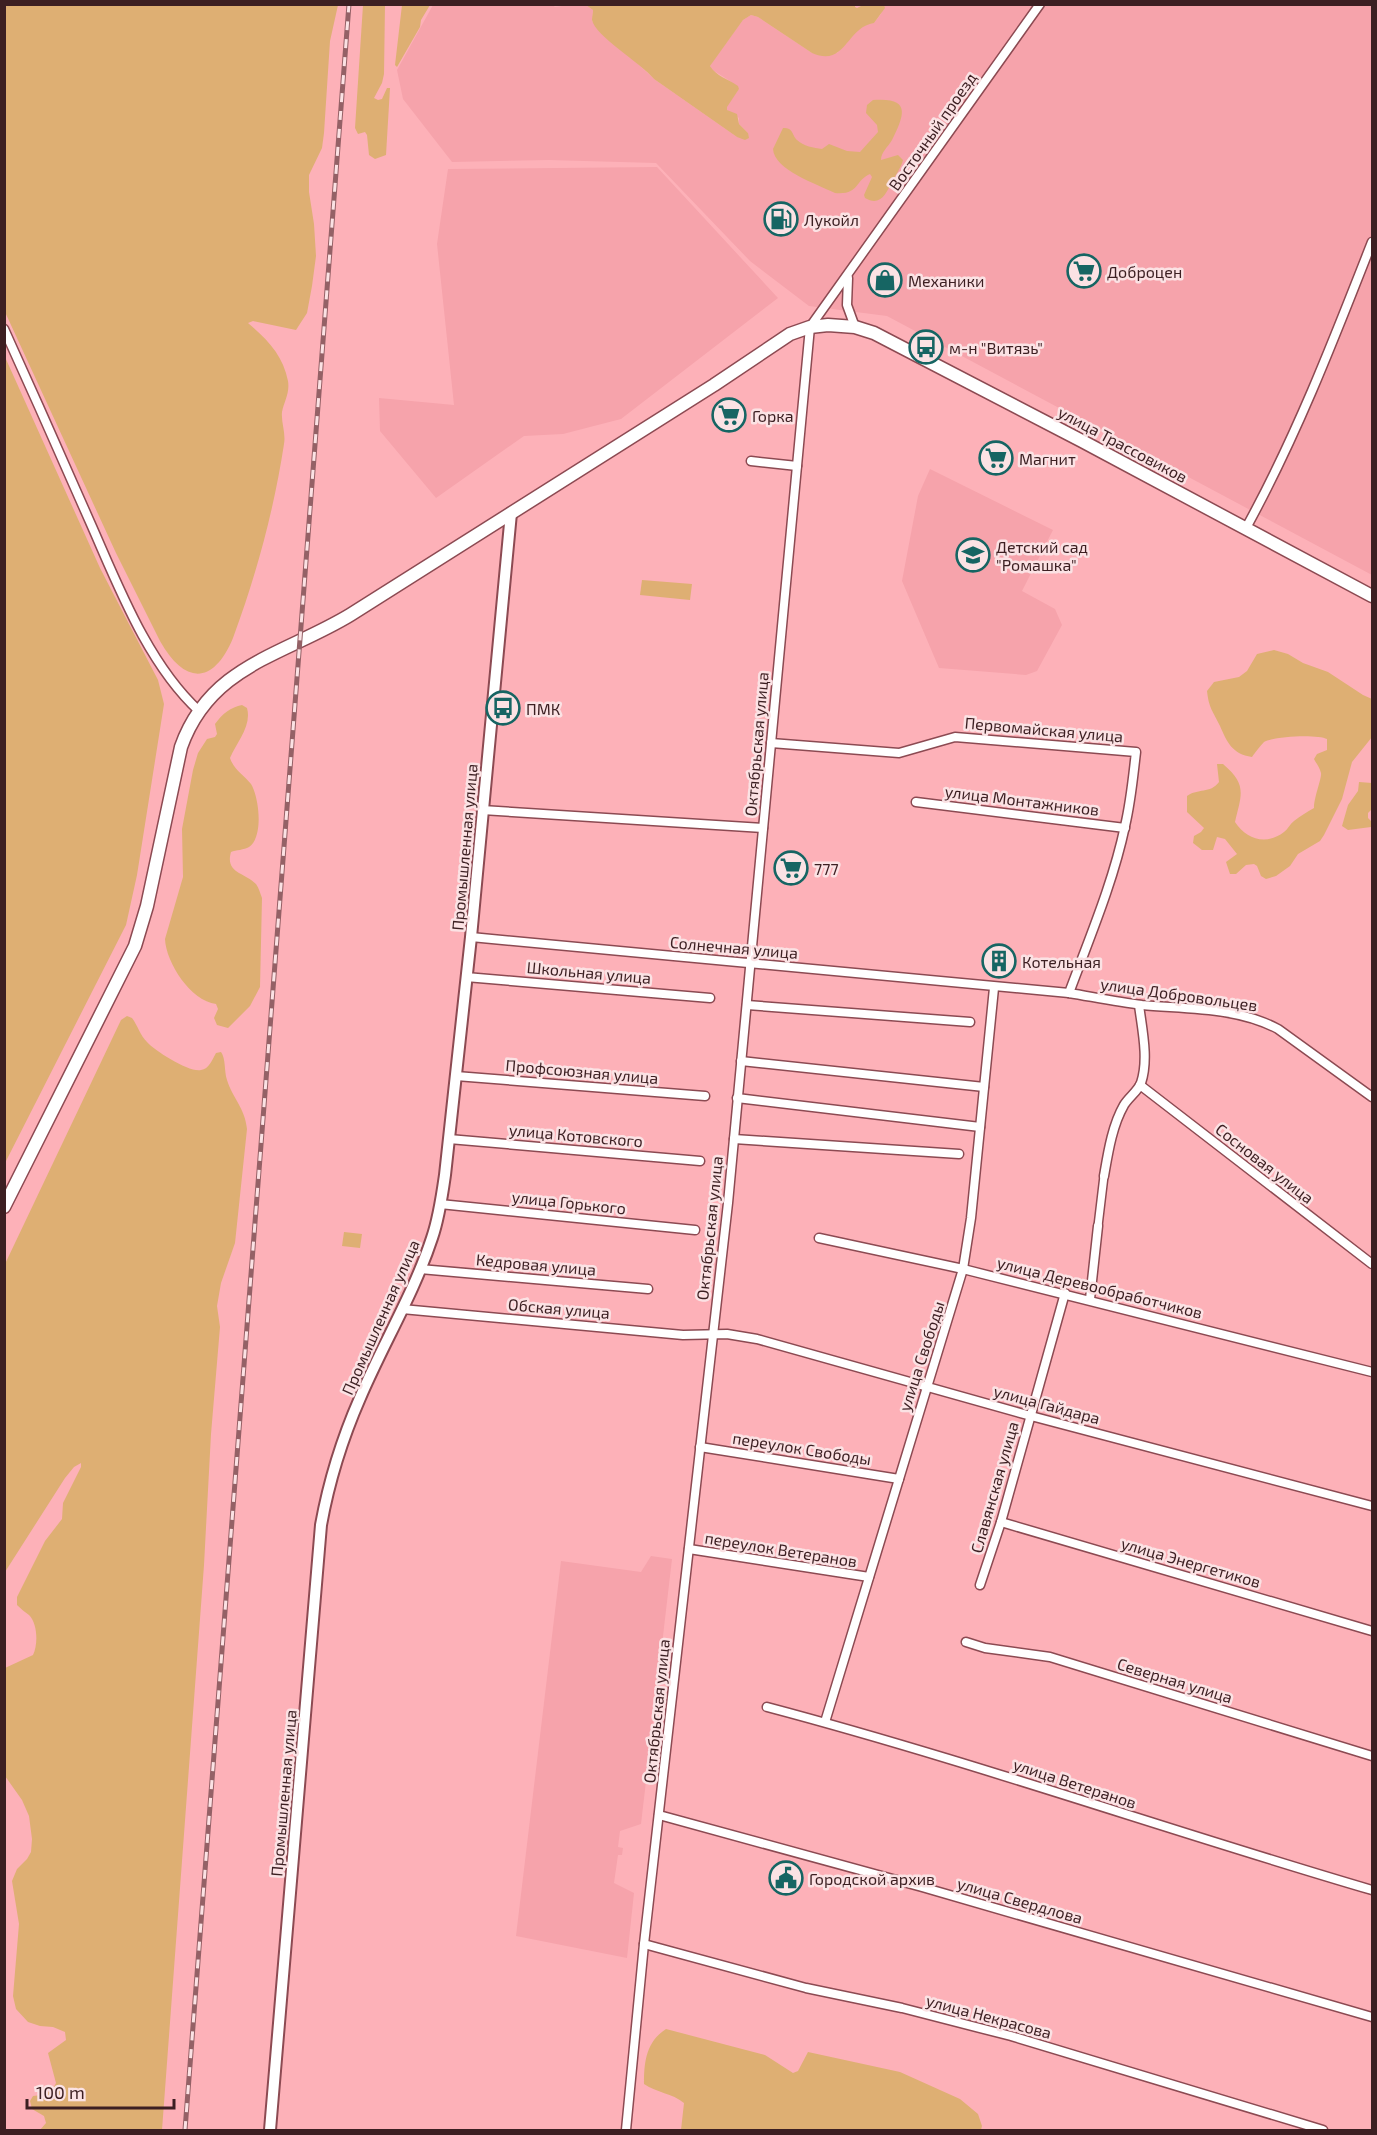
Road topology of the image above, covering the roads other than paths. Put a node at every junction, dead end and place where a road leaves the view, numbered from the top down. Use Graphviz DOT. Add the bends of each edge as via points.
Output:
graph roads {
  1 [pos="1040,4"];
  2 [pos="1372,242"];
  3 [pos="849,275"];
  4 [pos="810,327"];
  5 [pos="855,327"];
  6 [pos="4,329"];
  7 [pos="751,461"];
  8 [pos="797,466"];
  9 [pos="510,513"];
  10 [pos="1246,528"];
  11 [pos="1372,596"];
  12 [pos="199,711"];
  13 [pos="771,743"];
  14 [pos="916,802"];
  15 [pos="482,810"];
  16 [pos="763,828"];
  17 [pos="1125,828"];
  18 [pos="471,937"];
  19 [pos="750,963"];
  20 [pos="466,977"];
  21 [pos="994,988"];
  22 [pos="1069,993"];
  23 [pos="710,998"];
  24 [pos="747,1005"];
  25 [pos="1139,1005"];
  26 [pos="970,1022"];
  27 [pos="741,1061"];
  28 [pos="456,1076"];
  29 [pos="1140,1085"];
  30 [pos="984,1087"];
  31 [pos="705,1096"];
  32 [pos="1372,1096"];
  33 [pos="737,1098"];
  34 [pos="980,1127"];
  35 [pos="449,1139"];
  36 [pos="734,1139"];
  37 [pos="959,1154"];
  38 [pos="700,1161"];
  39 [pos="1104,1176"];
  40 [pos="440,1204"];
  41 [pos="4,1208"];
  42 [pos="1098,1226"];
  43 [pos="694,1230"];
  44 [pos="819,1238"];
  45 [pos="1372,1264"];
  46 [pos="420,1269"];
  47 [pos="963,1269"];
  48 [pos="648,1289"];
  49 [pos="1065,1293"];
  50 [pos="1090,1299"];
  51 [pos="402,1309"];
  52 [pos="713,1334"];
  53 [pos="1372,1372"];
  54 [pos="926,1386"];
  55 [pos="1031,1416"];
  56 [pos="700,1447"];
  57 [pos="899,1479"];
  58 [pos="1372,1506"];
  59 [pos="1001,1522"];
  60 [pos="689,1549"];
  61 [pos="869,1577"];
  62 [pos="980,1586"];
  63 [pos="1372,1631"];
  64 [pos="966,1642"];
  65 [pos="767,1707"];
  66 [pos="825,1722"];
  67 [pos="1372,1756"];
  68 [pos="659,1815"];
  69 [pos="1372,1890"];
  70 [pos="644,1944"];
  71 [pos="1372,2017"];
  72 [pos="270,2130"];
  73 [pos="626,2130"];
  74 [pos="1323,2130"];
  1 -- 3 [label="street, Восточный проезд"];
  2 -- 10 [label="street" via="1325,361"];
  3 -- 4 [label="street, Восточный проезд"];
  3 -- 5 [label="street" via="847,304"];
  4 -- 5 [label="main road, улица Трассовиков"];
  4 -- 8 [label="street, Октябрьская улица"];
  4 -- 9 [label="main road" via="777,342"];
  5 -- 10 [label="main road, улица Трассовиков" via="910,351"];
  6 -- 12 [label="street" via="121,591 180,692"];
  7 -- 8 [label="street"];
  8 -- 13 [label="street, Октябрьская улица"];
  9 -- 12 [label="main road" via="335,624 255,663 220,687"];
  9 -- 15 [label="street, Промышленная улица"];
  10 -- 11 [label="main road, улица Трассовиков"];
  12 -- 41 [label="main road" via="177,759 150,896 135,946"];
  13 -- 16 [label="street, Октябрьская улица"];
  13 -- 17 [label="street, Первомайская улица" via="899,753 955,736 1136,752"];
  14 -- 17 [label="street, улица Монтажников"];
  15 -- 16 [label="street"];
  15 -- 18 [label="street, Промышленная улица"];
  16 -- 19 [label="street, Октябрьская улица"];
  17 -- 22 [label="street"];
  18 -- 19 [label="street, Солнечная улица"];
  18 -- 20 [label="street, Промышленная улица"];
  19 -- 21 [label="street, Солнечная улица"];
  19 -- 24 [label="street, Октябрьская улица"];
  20 -- 23 [label="street, Школьная улица"];
  20 -- 28 [label="street, Промышленная улица"];
  21 -- 22 [label="street, улица Добровольцев"];
  21 -- 30 [label="street, улица Свободы"];
  22 -- 25 [label="street, улица Добровольцев"];
  24 -- 26 [label="street"];
  24 -- 27 [label="street, Октябрьская улица"];
  25 -- 29 [label="street" via="1144,1048"];
  25 -- 32 [label="street, улица Добровольцев" via="1245,1015 1262,1021"];
  27 -- 30 [label="street"];
  27 -- 33 [label="street, Октябрьская улица"];
  28 -- 31 [label="street, Профсоюзная улица"];
  28 -- 35 [label="street, Промышленная улица"];
  29 -- 39 [label="street" via="1118,1118"];
  29 -- 45 [label="street, Сосновая улица"];
  30 -- 34 [label="street, улица Свободы"];
  33 -- 34 [label="street"];
  33 -- 36 [label="street, Октябрьская улица"];
  34 -- 47 [label="street, улица Свободы"];
  35 -- 38 [label="street, улица Котовского"];
  35 -- 40 [label="street, Промышленная улица"];
  36 -- 37 [label="street"];
  36 -- 52 [label="street, Октябрьская улица"];
  39 -- 42 [label="street"];
  40 -- 43 [label="street, улица Горького"];
  40 -- 46 [label="street, Промышленная улица"];
  42 -- 50 [label="street"];
  44 -- 47 [label="street, улица Деревообработчиков"];
  46 -- 48 [label="street, Кедровая улица"];
  46 -- 51 [label="street, Промышленная улица"];
  47 -- 49 [label="street, улица Деревообработчиков"];
  47 -- 54 [label="street, улица Свободы"];
  49 -- 50 [label="street, улица Деревообработчиков"];
  49 -- 55 [label="street, Славянская улица"];
  50 -- 53 [label="street, улица Деревообработчиков"];
  51 -- 52 [label="street, Обская улица" via="683,1335"];
  51 -- 72 [label="street, Промышленная улица" via="340,1446 321,1525"];
  52 -- 54 [label="street, улица Гайдара" via="757,1339"];
  52 -- 56 [label="street, Октябрьская улица"];
  54 -- 55 [label="street, улица Гайдара"];
  54 -- 57 [label="street, улица Свободы"];
  55 -- 58 [label="street, улица Гайдара"];
  55 -- 59 [label="street, Славянская улица"];
  56 -- 57 [label="street, переулок Свободы"];
  56 -- 60 [label="street, Октябрьская улица"];
  57 -- 61 [label="street, улица Свободы"];
  59 -- 62 [label="street, Славянская улица"];
  59 -- 63 [label="street, улица Энергетиков"];
  60 -- 61 [label="street, переулок Ветеранов"];
  60 -- 68 [label="street, Октябрьская улица"];
  61 -- 66 [label="street, улица Свободы"];
  64 -- 67 [label="street, Северная улица" via="1050,1657"];
  65 -- 66 [label="street, улица Ветеранов"];
  66 -- 69 [label="street, улица Ветеранов"];
  68 -- 70 [label="street, Октябрьская улица"];
  68 -- 71 [label="street, улица Свердлова"];
  70 -- 73 [label="street, Октябрьская улица"];
  70 -- 74 [label="street, улица Некрасова" via="806,1988 1011,2036"];
}
